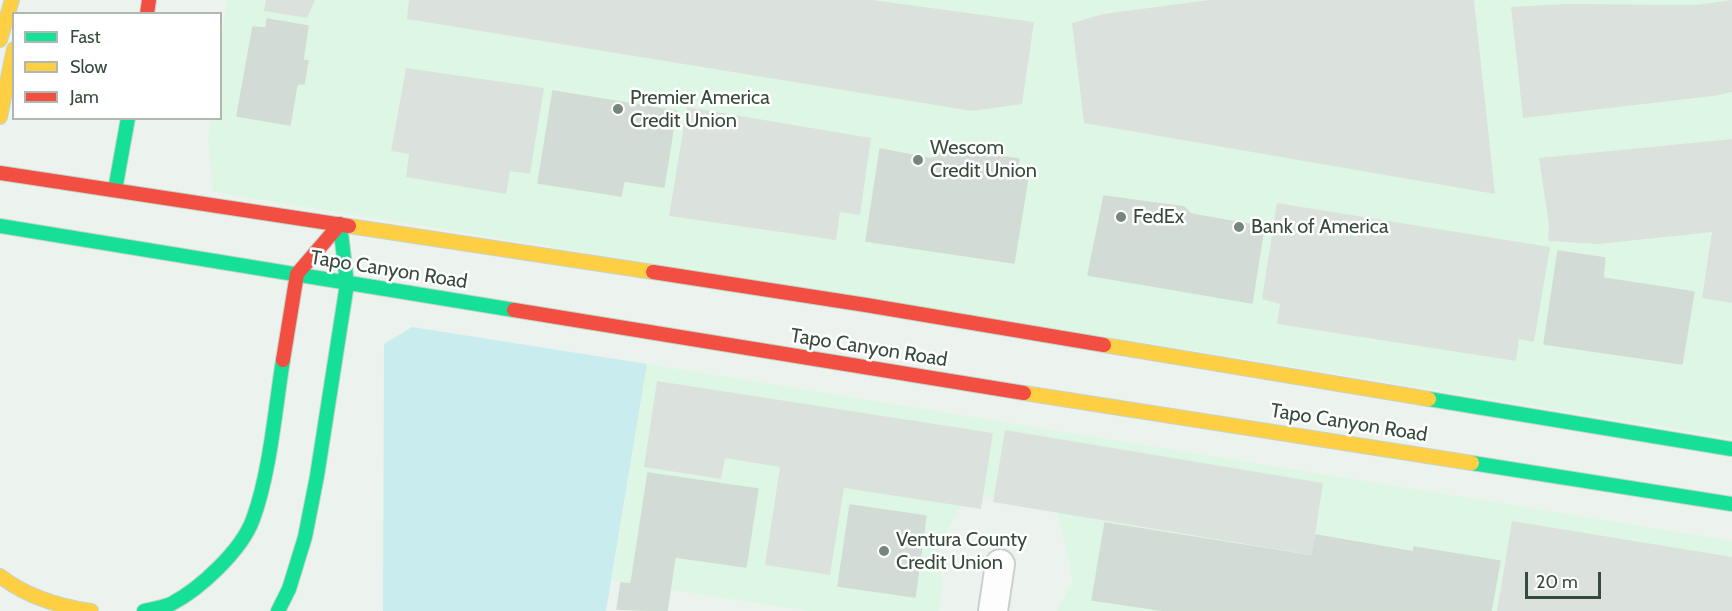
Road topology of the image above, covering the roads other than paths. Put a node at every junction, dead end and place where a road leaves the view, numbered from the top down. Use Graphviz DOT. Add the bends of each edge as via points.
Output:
graph roads {
  1 [pos="12,0"];
  2 [pos="0,40"];
  3 [pos="12,59"];
  4 [pos="1,113"];
  5 [pos="128,120"];
  6 [pos="0,173"];
  7 [pos="115,190"];
  8 [pos="340,224"];
  9 [pos="0,226"];
  10 [pos="297,274"];
  11 [pos="347,284"];
  12 [pos="1732,449"];
  13 [pos="1732,504"];
  14 [pos="1000,564"];
  15 [pos="0,576"];
  16 [pos="91,611"];
  17 [pos="144,611"];
  18 [pos="278,611"];
  19 [pos="993,611"];
  1 -- 2 [label="main road"];
  3 -- 4 [label="main road"];
  5 -- 7 [label="main road"];
  6 -- 7 [label="main road, Tapo Canyon Road"];
  7 -- 8 [label="main road, Tapo Canyon Road"];
  8 -- 10 [label="main road"];
  8 -- 11 [label="main road"];
  8 -- 12 [label="main road, Tapo Canyon Road" via="866,305"];
  9 -- 10 [label="main road, Tapo Canyon Road"];
  10 -- 11 [label="main road, Tapo Canyon Road"];
  10 -- 17 [label="main road" via="264,479 253,521 230,557 204,581 170,604"];
  11 -- 13 [label="main road, Tapo Canyon Road"];
  11 -- 18 [label="main road" via="305,537"];
  14 -- 19 [label="street"];
  15 -- 16 [label="main road" via="34,596"];
}
